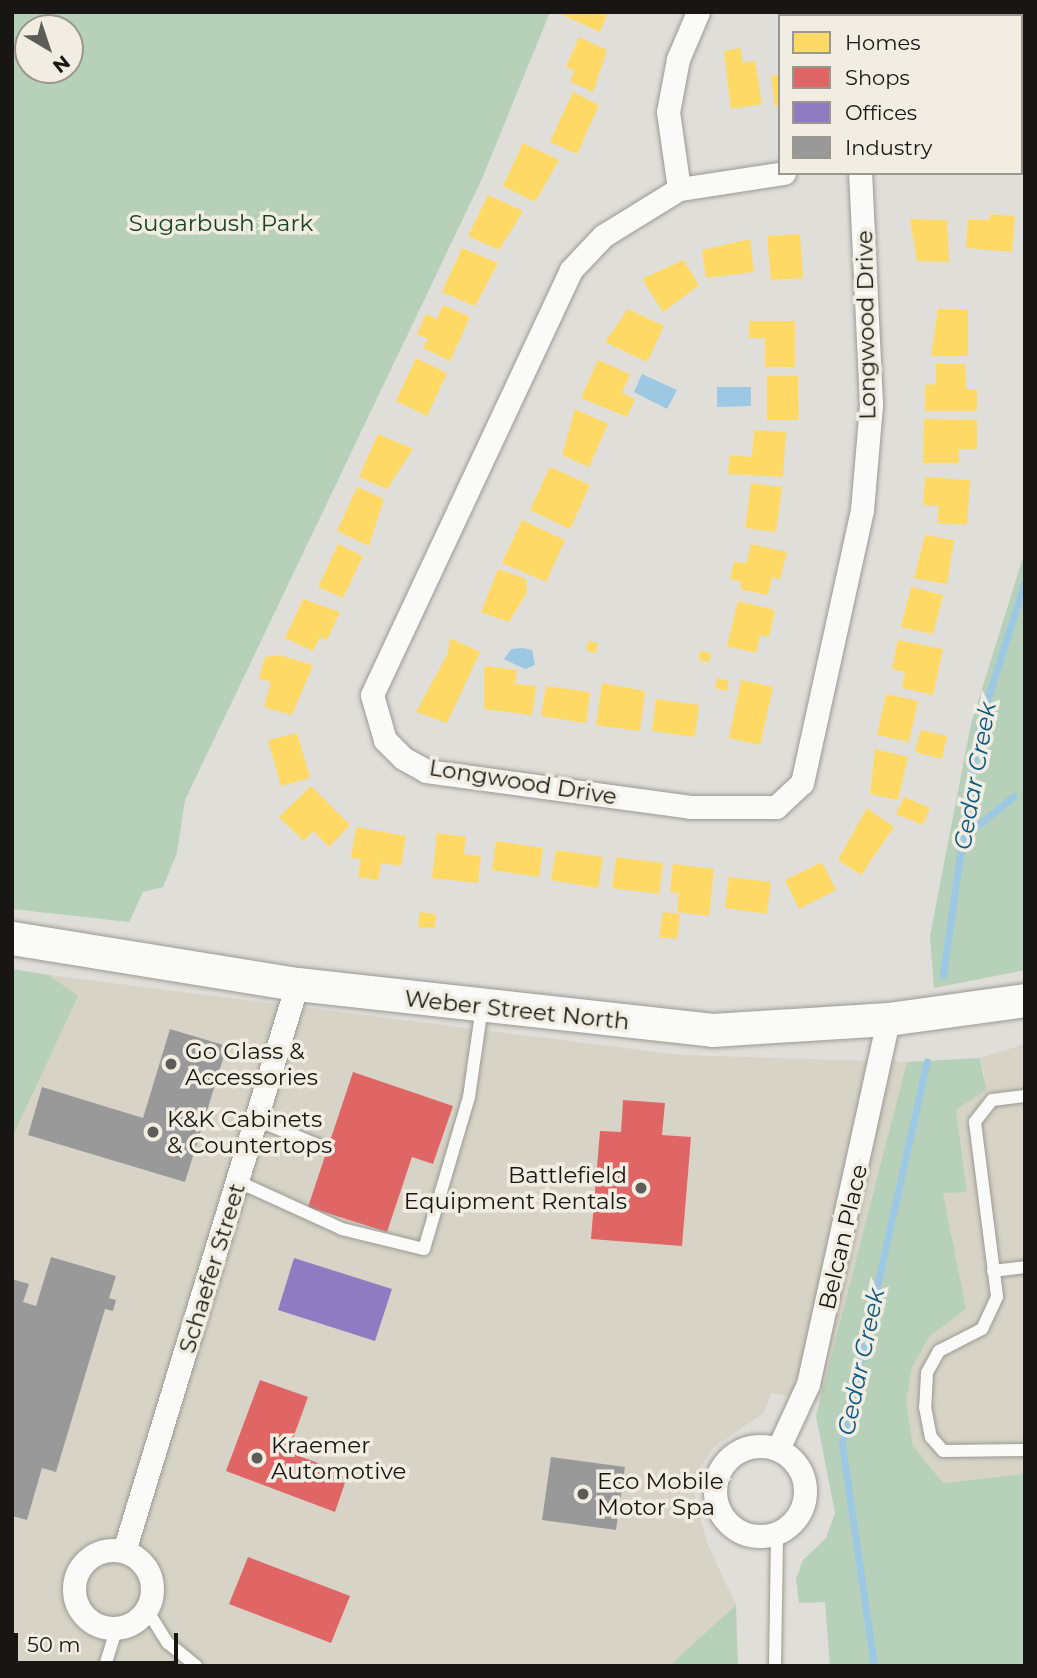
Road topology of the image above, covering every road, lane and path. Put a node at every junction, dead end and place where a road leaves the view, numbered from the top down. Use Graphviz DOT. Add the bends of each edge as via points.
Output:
graph roads {
  1 [pos="698,12"];
  2 [pos="778,174"];
  3 [pos="860,175"];
  4 [pos="679,189"];
  5 [pos="12,939"];
  6 [pos="298,984"];
  7 [pos="1025,1000"];
  8 [pos="482,1007"];
  9 [pos="888,1019"];
  10 [pos="1025,1096"];
  11 [pos="257,1121"];
  12 [pos="320,1146"];
  13 [pos="240,1182"];
  14 [pos="1025,1267"];
  15 [pos="993,1271"];
  16 [pos="778,1449"];
  17 [pos="1025,1450"];
  18 [pos="777,1533"];
  19 [pos="124,1550"];
  20 [pos="147,1610"];
  21 [pos="116,1629"];
  22 [pos="105,1666"];
  23 [pos="196,1666"];
  24 [pos="775,1666"];
  1 -- 4 [label="street" via="678,59 668,112"];
  2 -- 4 [label="street, Longwood Drive"];
  3 -- 4 [label="street, Longwood Drive" via="871,404 862,510 802,783 776,807 747,810 426,771 385,740 372,695 571,270 603,236"];
  5 -- 6 [label="main road, Weber Street North"];
  6 -- 8 [label="main road, Weber Street North"];
  6 -- 11 [label="street, Schaefer Street"];
  7 -- 9 [label="main road, Weber Street North"];
  8 -- 9 [label="main road, Weber Street North" via="712,1030"];
  8 -- 13 [label="lane" via="469,1097 424,1250 342,1229"];
  9 -- 16 [label="street, Belcan Place" via="808,1384"];
  10 -- 15 [label="lane" via="992,1100 975,1122"];
  11 -- 12 [label="lane"];
  11 -- 13 [label="street, Schaefer Street"];
  13 -- 19 [label="street, Schaefer Street"];
  14 -- 15 [label="lane"];
  15 -- 17 [label="lane" via="992,1318 939,1351 927,1373 925,1407 931,1437 943,1451"];
  16 -- 18 [label="street" via="798,1466 806,1491 798,1516"];
  16 -- 18 [label="street" via="753,1446 730,1457 715,1490 730,1524 752,1535"];
  18 -- 24 [label="lane"];
  19 -- 20 [label="street" via="150,1574"];
  19 -- 21 [label="street" via="97,1553 74,1585 80,1611"];
  20 -- 21 [label="street"];
  20 -- 23 [label="lane" via="168,1643"];
  21 -- 22 [label="lane"];
}
